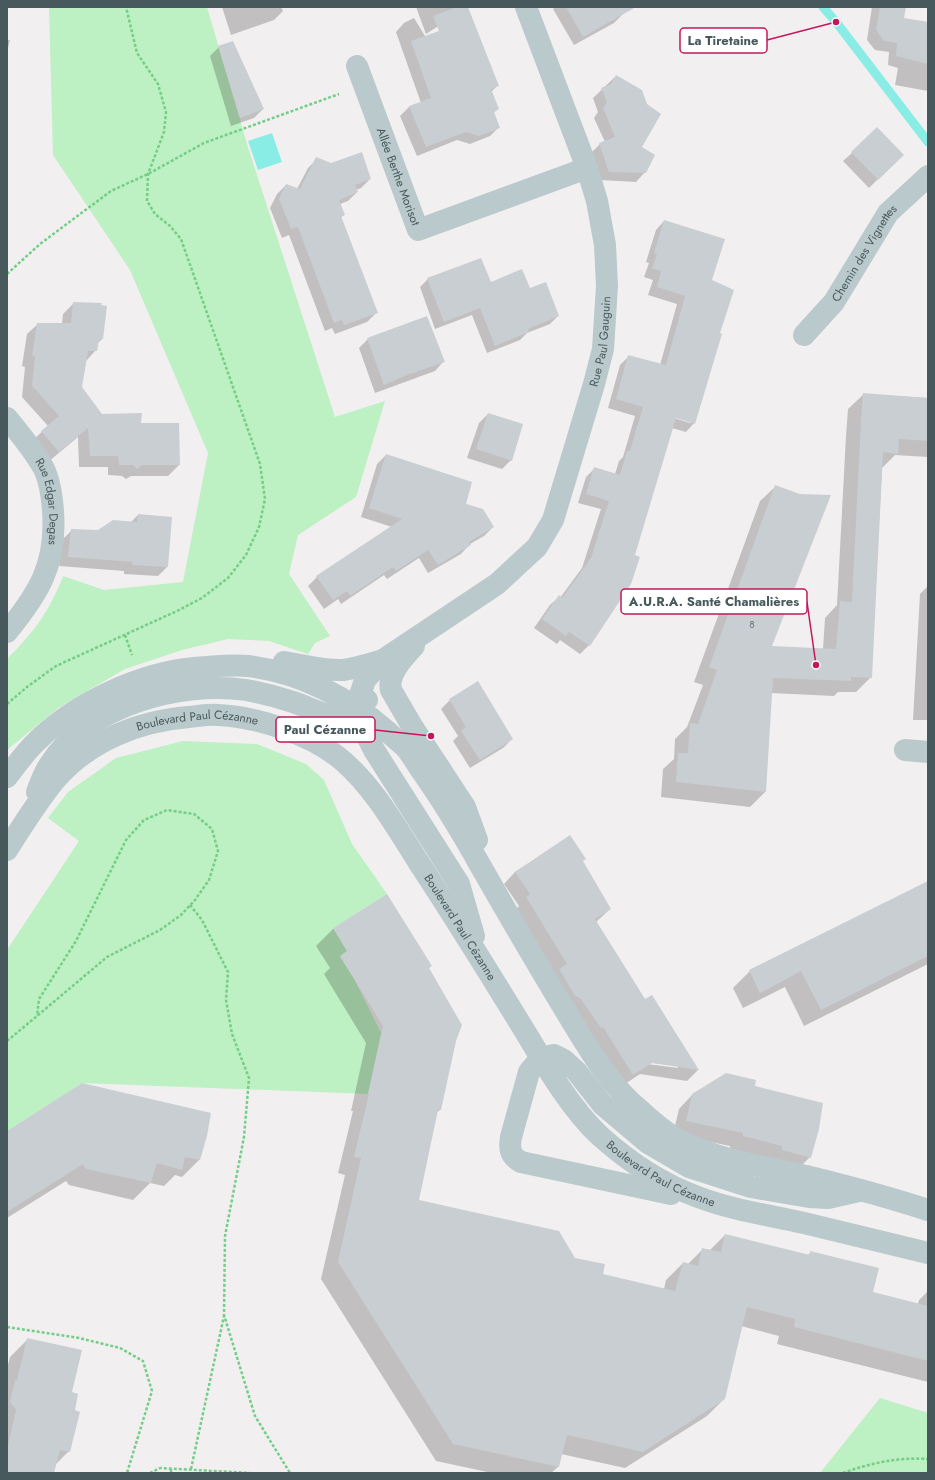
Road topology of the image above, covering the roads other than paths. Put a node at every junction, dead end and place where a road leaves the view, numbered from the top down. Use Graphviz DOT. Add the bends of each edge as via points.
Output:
graph roads {
  1 [pos="526,7"];
  2 [pos="360,75"];
  3 [pos="587,168"];
  4 [pos="928,176"];
  5 [pos="804,335"];
  6 [pos="7,418"];
  7 [pos="7,632"];
  8 [pos="393,658"];
  9 [pos="223,666"];
  10 [pos="358,709"];
  11 [pos="905,750"];
  12 [pos="928,752"];
  13 [pos="7,777"];
  14 [pos="28,817"];
  15 [pos="7,850"];
  16 [pos="496,892"];
  17 [pos="482,963"];
  18 [pos="541,1058"];
  19 [pos="864,1190"];
  20 [pos="720,1204"];
  21 [pos="928,1210"];
  22 [pos="928,1253"];
  1 -- 3 [label="street, Rue Paul Gauguin"];
  2 -- 3 [label="street, Allée Berthe Morisot" via="418,230"];
  3 -- 8 [label="street, Rue Paul Gauguin" via="597,201 605,245 607,286 604,342 553,520 537,547 502,579 433,626"];
  4 -- 5 [label="street, Chemin des Vignettes" via="888,213 834,302"];
  6 -- 7 [label="street, Rue Edgar Degas" via="30,446 43,468 50,487 54,540 46,573 26,607"];
  8 -- 9 [label="street" via="342,670 261,659 241,660"];
  8 -- 10 [label="street" via="387,673"];
  8 -- 10 [label="street, Rue Paul Gauguin" via="365,680"];
  8 -- 16 [label="street, Rue Paul Gauguin" via="391,690 465,807"];
  9 -- 10 [label="street" via="245,665 266,668 292,676 331,692"];
  9 -- 13 [label="street" via="174,670 110,692 67,717 39,738"];
  10 -- 14 [label="street" via="346,717 339,718 265,694 223,688 200,689 147,698 109,713 82,730 63,748 49,764"];
  10 -- 16 [label="street" via="406,748 445,805"];
  10 -- 17 [label="street" via="374,750 459,884"];
  11 -- 12 [label="street"];
  14 -- 15 [label="street, Boulevard Paul Cézanne"];
  14 -- 17 [label="street, Boulevard Paul Cézanne" via="55,780 70,765 89,750 117,734 151,722 184,717 218,715 267,724 294,733 320,746 341,759 361,778 376,797"];
  16 -- 19 [label="street" via="592,1053 616,1086 641,1112 676,1139 697,1149"];
  17 -- 18 [label="street, Boulevard Paul Cézanne"];
  18 -- 19 [label="street" via="554,1055 564,1060 602,1104 648,1143 688,1167 751,1187 809,1197 828,1198"];
  18 -- 20 [label="street, Boulevard Paul Cézanne" via="585,1119 624,1156 652,1176 696,1197"];
  18 -- 20 [label="street" via="529,1072 511,1137 509,1147 515,1159"];
  19 -- 21 [label="street"];
  20 -- 22 [label="street, Boulevard Paul Cézanne"];
}
